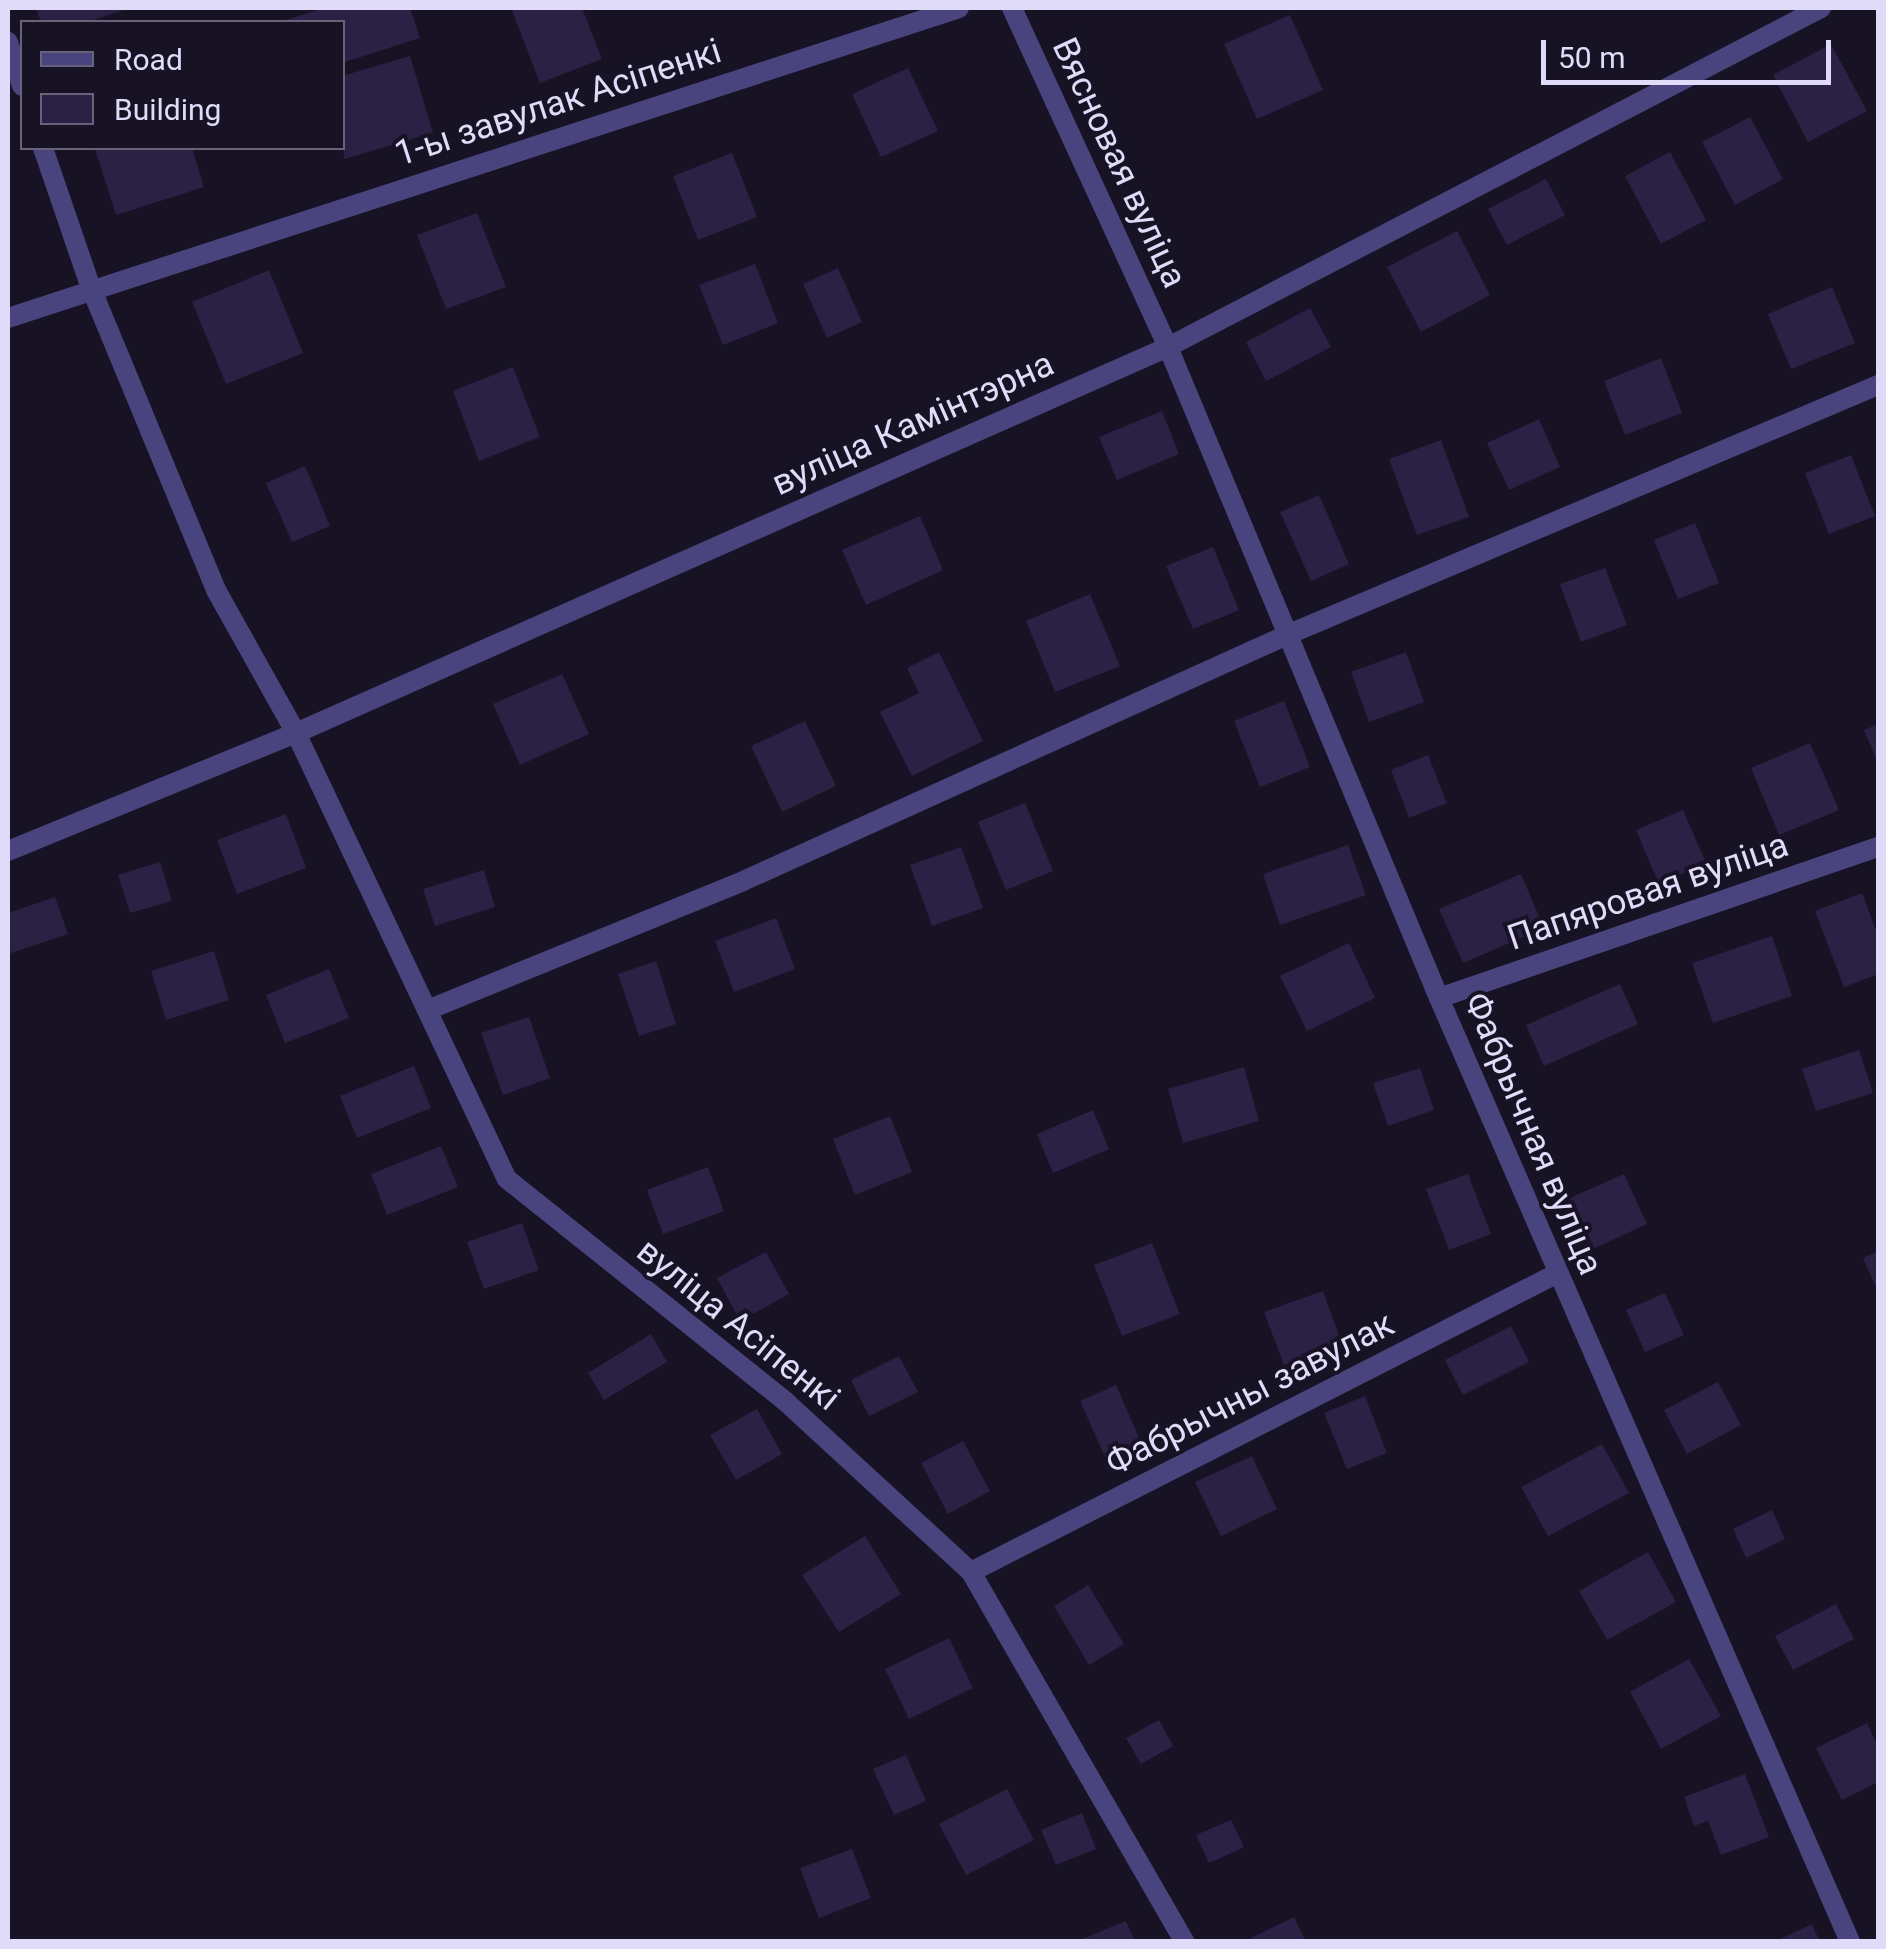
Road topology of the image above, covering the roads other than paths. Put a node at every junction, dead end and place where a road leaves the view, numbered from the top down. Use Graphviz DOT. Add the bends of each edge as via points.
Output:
graph roads {
  1 [pos="959,8"];
  2 [pos="1012,8"];
  3 [pos="1821,8"];
  4 [pos="8,42"];
  5 [pos="20,80"];
  6 [pos="44,150"];
  7 [pos="91,288"];
  8 [pos="8,318"];
  9 [pos="1168,346"];
  10 [pos="1878,386"];
  11 [pos="1287,635"];
  12 [pos="296,734"];
  13 [pos="1878,847"];
  14 [pos="8,852"];
  15 [pos="1440,998"];
  16 [pos="430,1008"];
  17 [pos="1558,1273"];
  18 [pos="971,1572"];
  19 [pos="1184,1942"];
  20 [pos="1850,1942"];
  1 -- 7 [label="street, 1-ы завулак Асіпенкі"];
  2 -- 9 [label="street, Вясновая вуліца"];
  3 -- 9 [label="street, вуліца Камінтэрна"];
  4 -- 5 [label="street"];
  6 -- 7 [label="street, вуліца Асіпенкі"];
  7 -- 8 [label="street, 1-ы завулак Асіпенкі"];
  7 -- 12 [label="street, вуліца Асіпенкі" via="216,590"];
  9 -- 11 [label="street, Фабрычная вуліца"];
  9 -- 12 [label="street, вуліца Камінтэрна"];
  10 -- 11 [label="street"];
  11 -- 15 [label="street, Фабрычная вуліца"];
  11 -- 16 [label="street" via="743,881"];
  12 -- 14 [label="street, вуліца Камінтэрна"];
  12 -- 16 [label="street, вуліца Асіпенкі"];
  13 -- 15 [label="street, Папяровая вуліца"];
  15 -- 17 [label="street, Фабрычная вуліца"];
  16 -- 18 [label="street, вуліца Асіпенкі" via="507,1179 785,1401"];
  17 -- 18 [label="street, Фабрычны завулак"];
  17 -- 20 [label="street, Фабрычная вуліца"];
  18 -- 19 [label="street, вуліца Асіпенкі"];
}
